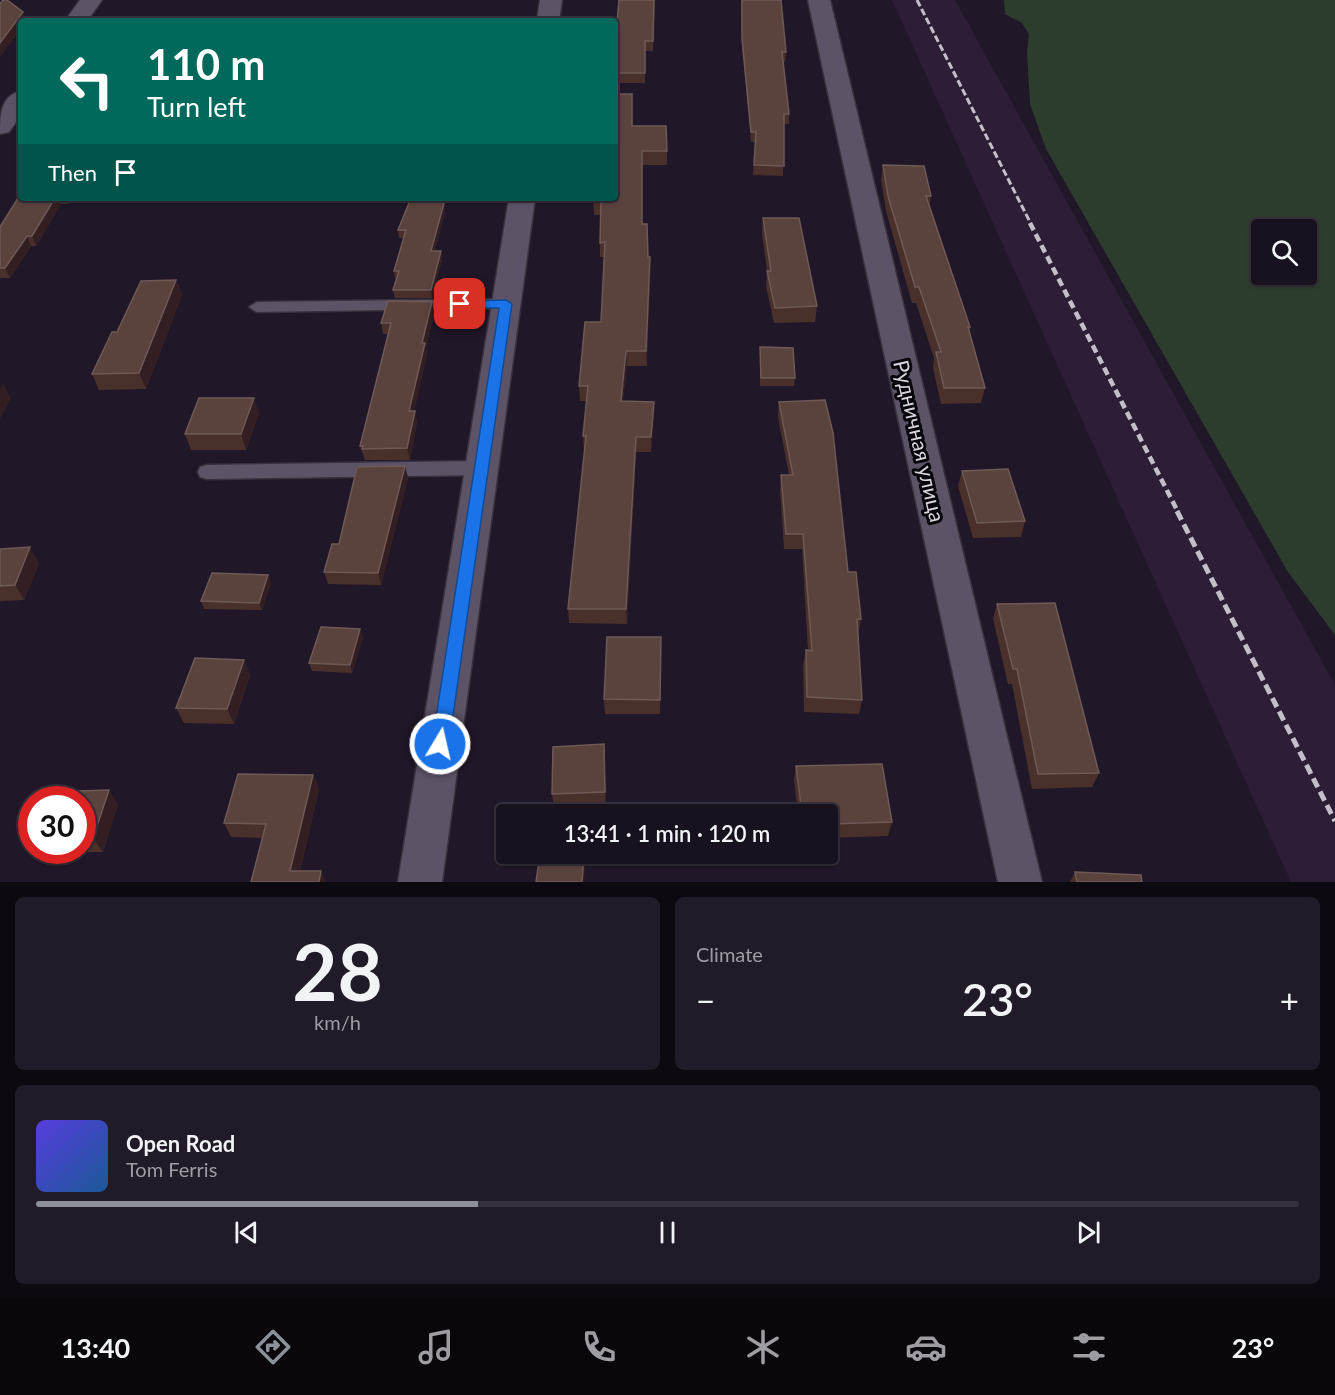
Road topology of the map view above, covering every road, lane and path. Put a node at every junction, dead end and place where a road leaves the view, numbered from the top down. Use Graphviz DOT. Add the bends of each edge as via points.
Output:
graph roads {
  1 [pos="91,0"];
  2 [pos="551,0"];
  3 [pos="819,0"];
  4 [pos="78,18"];
  5 [pos="548,18"];
  6 [pos="18,102"];
  7 [pos="0,127"];
  8 [pos="522,201"];
  9 [pos="506,304"];
  10 [pos="257,307"];
  11 [pos="481,468"];
  12 [pos="207,472"];
  13 [pos="420,882"];
  14 [pos="1020,882"];
  1 -- 4 [label="street"];
  2 -- 5 [label="street"];
  3 -- 14 [label="street, Рудничная улица"];
  6 -- 7 [label="street"];
  8 -- 9 [label="street"];
  9 -- 10 [label="lane"];
  9 -- 11 [label="street"];
  11 -- 12 [label="lane"];
  11 -- 13 [label="street"];
}
